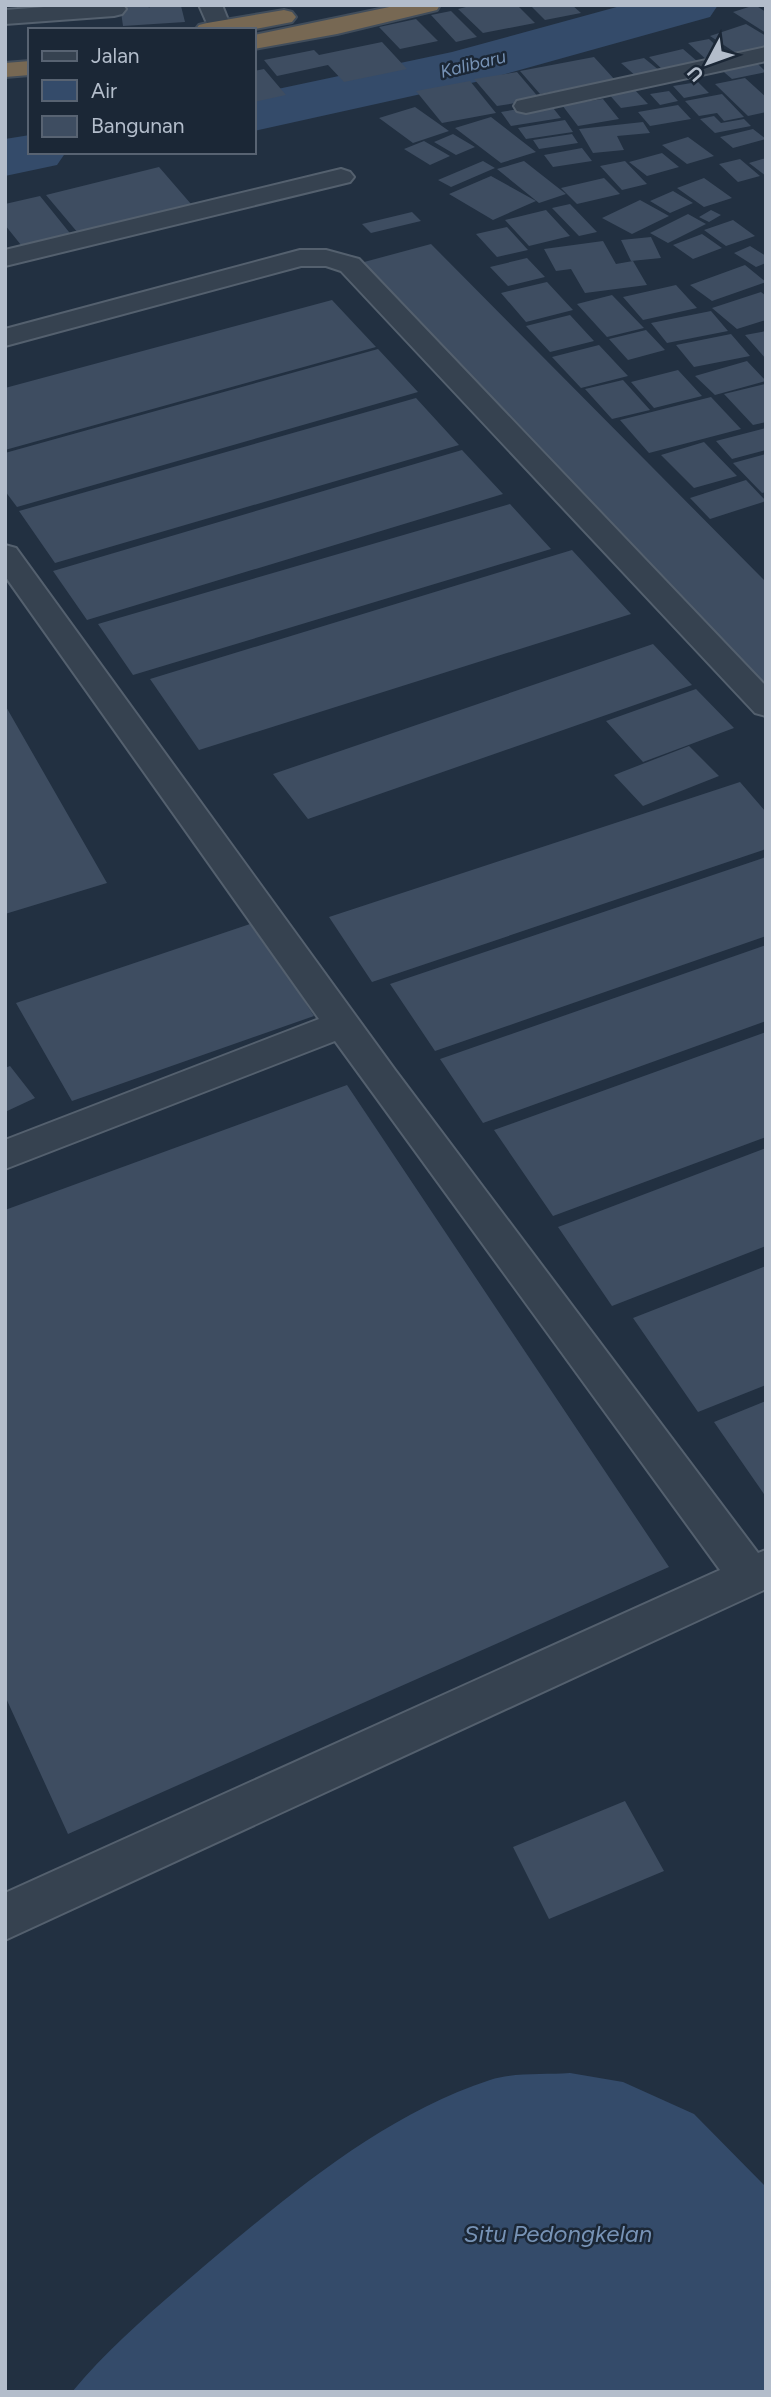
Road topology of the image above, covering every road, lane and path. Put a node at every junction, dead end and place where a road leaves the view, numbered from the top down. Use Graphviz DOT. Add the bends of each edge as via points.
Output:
graph roads {
  1 [pos="210,5"];
  2 [pos="345,5"];
  3 [pos="429,5"];
  4 [pos="115,15"];
  5 [pos="5,17"];
  6 [pos="214,28"];
  7 [pos="219,28"];
  8 [pos="256,42"];
  9 [pos="28,48"];
  10 [pos="5,50"];
  11 [pos="766,54"];
  12 [pos="28,68"];
  13 [pos="5,70"];
  14 [pos="526,106"];
  15 [pos="341,177"];
  16 [pos="5,258"];
  17 [pos="5,338"];
  18 [pos="5,554"];
  19 [pos="766,706"];
  20 [pos="342,1024"];
  21 [pos="5,1156"];
  22 [pos="758,1573"];
  23 [pos="6,1914"];
  1 -- 6 [label="street"];
  2 -- 7 [label="highway"];
  3 -- 8 [label="highway"];
  4 -- 5 [label="street"];
  9 -- 10 [label="highway"];
  11 -- 14 [label="street"];
  12 -- 13 [label="highway"];
  15 -- 16 [label="street"];
  17 -- 19 [label="street" via="300,258 340,260 350,265"];
  18 -- 20 [label="street"];
  20 -- 21 [label="street"];
  20 -- 22 [label="street"];
  22 -- 23 [label="street"];
}
